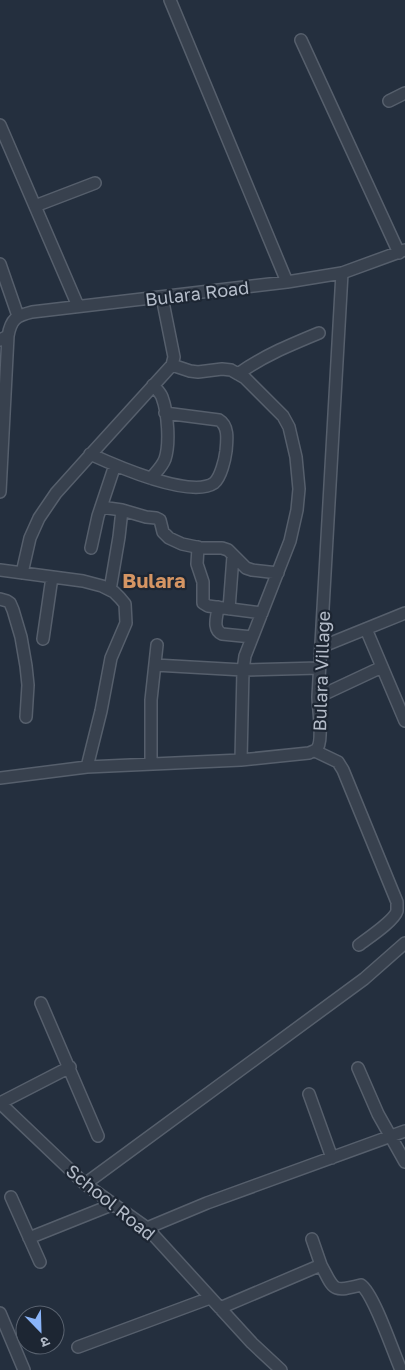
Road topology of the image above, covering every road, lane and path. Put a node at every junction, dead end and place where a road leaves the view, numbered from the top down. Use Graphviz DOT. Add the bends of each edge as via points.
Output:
graph roads {
  1 [pos="170,0"];
  2 [pos="301,40"];
  3 [pos="405,93"];
  4 [pos="389,100"];
  5 [pos="1,132"];
  6 [pos="96,183"];
  7 [pos="35,206"];
  8 [pos="402,251"];
  9 [pos="0,264"];
  10 [pos="342,274"];
  11 [pos="286,282"];
  12 [pos="162,296"];
  13 [pos="78,306"];
  14 [pos="18,316"];
  15 [pos="319,334"];
  16 [pos="4,338"];
  17 [pos="172,365"];
  18 [pos="238,374"];
  19 [pos="153,385"];
  20 [pos="165,413"];
  21 [pos="90,454"];
  22 [pos="116,465"];
  23 [pos="151,478"];
  24 [pos="0,492"];
  25 [pos="101,507"];
  26 [pos="122,510"];
  27 [pos="198,547"];
  28 [pos="91,548"];
  29 [pos="233,556"];
  30 [pos="0,570"];
  31 [pos="278,572"];
  32 [pos="22,573"];
  33 [pos="52,577"];
  34 [pos="110,590"];
  35 [pos="0,599"];
  36 [pos="224,608"];
  37 [pos="262,613"];
  38 [pos="405,613"];
  39 [pos="366,629"];
  40 [pos="252,638"];
  41 [pos="43,639"];
  42 [pos="157,646"];
  43 [pos="321,647"];
  44 [pos="155,665"];
  45 [pos="382,667"];
  46 [pos="320,668"];
  47 [pos="243,670"];
  48 [pos="318,697"];
  49 [pos="26,717"];
  50 [pos="405,721"];
  51 [pos="315,751"];
  52 [pos="241,760"];
  53 [pos="151,764"];
  54 [pos="87,767"];
  55 [pos="0,778"];
  56 [pos="405,943"];
  57 [pos="359,945"];
  58 [pos="41,1003"];
  59 [pos="70,1067"];
  60 [pos="358,1068"];
  61 [pos="309,1094"];
  62 [pos="0,1103"];
  63 [pos="405,1131"];
  64 [pos="98,1136"];
  65 [pos="390,1137"];
  66 [pos="332,1158"];
  67 [pos="405,1162"];
  68 [pos="85,1184"];
  69 [pos="11,1197"];
  70 [pos="114,1204"];
  71 [pos="147,1228"];
  72 [pos="29,1238"];
  73 [pos="312,1239"];
  74 [pos="40,1262"];
  75 [pos="321,1265"];
  76 [pos="210,1298"];
  77 [pos="220,1308"];
  78 [pos="0,1313"];
  79 [pos="78,1347"];
  80 [pos="24,1370"];
  81 [pos="281,1370"];
  82 [pos="401,1370"];
  1 -- 11 [label="street"];
  2 -- 8 [label="street"];
  3 -- 4 [label="street"];
  5 -- 7 [label="street"];
  6 -- 7 [label="street"];
  7 -- 13 [label="street"];
  8 -- 10 [label="street, Bulara Road"];
  9 -- 14 [label="street"];
  10 -- 11 [label="street, Bulara Road"];
  10 -- 43 [label="street, Bulara Village"];
  11 -- 12 [label="street, Bulara Road"];
  12 -- 13 [label="street, Bulara Road"];
  12 -- 17 [label="street" via="174,357"];
  13 -- 14 [label="street, Bulara Road"];
  14 -- 16 [label="street"];
  15 -- 18 [label="street" via="283,347"];
  16 -- 24 [label="street"];
  17 -- 18 [label="street" via="190,371 222,369"];
  17 -- 19 [label="street"];
  18 -- 31 [label="street" via="283,416 296,457 297,510"];
  19 -- 20 [label="street" via="163,399"];
  19 -- 21 [label="street"];
  20 -- 23 [label="street" via="165,458"];
  20 -- 23 [label="street" via="224,422 227,430 225,458 212,484 200,487 174,485"];
  21 -- 22 [label="street"];
  21 -- 32 [label="street" via="39,518 30,538"];
  22 -- 23 [label="street"];
  22 -- 25 [label="street"];
  25 -- 26 [label="street"];
  25 -- 28 [label="street"];
  26 -- 27 [label="street" via="156,518 169,538"];
  26 -- 34 [label="street"];
  27 -- 29 [label="street" via="222,548"];
  27 -- 36 [label="street" via="196,564 203,582 204,603"];
  29 -- 31 [label="street" via="246,568"];
  29 -- 36 [label="street"];
  30 -- 32 [label="street"];
  31 -- 37 [label="street"];
  32 -- 33 [label="street"];
  33 -- 34 [label="street" via="83,581"];
  33 -- 41 [label="street"];
  34 -- 54 [label="street" via="125,604 126,623 111,658"];
  35 -- 49 [label="street" via="10,603 21,637 28,685"];
  36 -- 37 [label="street"];
  36 -- 40 [label="street" via="215,627 217,632"];
  37 -- 40 [label="street"];
  38 -- 39 [label="street"];
  39 -- 43 [label="street"];
  39 -- 45 [label="street"];
  40 -- 47 [label="street"];
  42 -- 44 [label="street"];
  43 -- 46 [label="street, Bulara Village"];
  44 -- 47 [label="street"];
  44 -- 53 [label="street" via="151,700"];
  45 -- 48 [label="street"];
  45 -- 50 [label="street"];
  46 -- 47 [label="street"];
  46 -- 48 [label="street, Bulara Village"];
  47 -- 52 [label="street"];
  48 -- 51 [label="street, Bulara Village" via="320,738"];
  51 -- 52 [label="street, Bulara Village"];
  51 -- 57 [label="street" via="338,762 343,770 397,902 394,916"];
  52 -- 53 [label="street, Bulara Village"];
  53 -- 54 [label="street, Bulara Village"];
  54 -- 55 [label="street, Bulara Village"];
  56 -- 68 [label="street" via="364,979"];
  58 -- 59 [label="street"];
  59 -- 62 [label="street"];
  59 -- 64 [label="street"];
  60 -- 65 [label="street"];
  61 -- 66 [label="street"];
  62 -- 68 [label="street, School Road"];
  63 -- 65 [label="street"];
  65 -- 66 [label="street"];
  65 -- 67 [label="street"];
  66 -- 71 [label="street"];
  68 -- 70 [label="street, School Road"];
  69 -- 72 [label="street"];
  70 -- 71 [label="street, School Road"];
  70 -- 72 [label="street"];
  71 -- 76 [label="street, School Road"];
  72 -- 74 [label="street"];
  73 -- 75 [label="street"];
  75 -- 77 [label="street"];
  75 -- 82 [label="street" via="332,1286 339,1289 361,1285 365,1288"];
  76 -- 77 [label="street, School Road"];
  76 -- 79 [label="street"];
  77 -- 81 [label="street, School Road"];
  78 -- 80 [label="street"];
}
